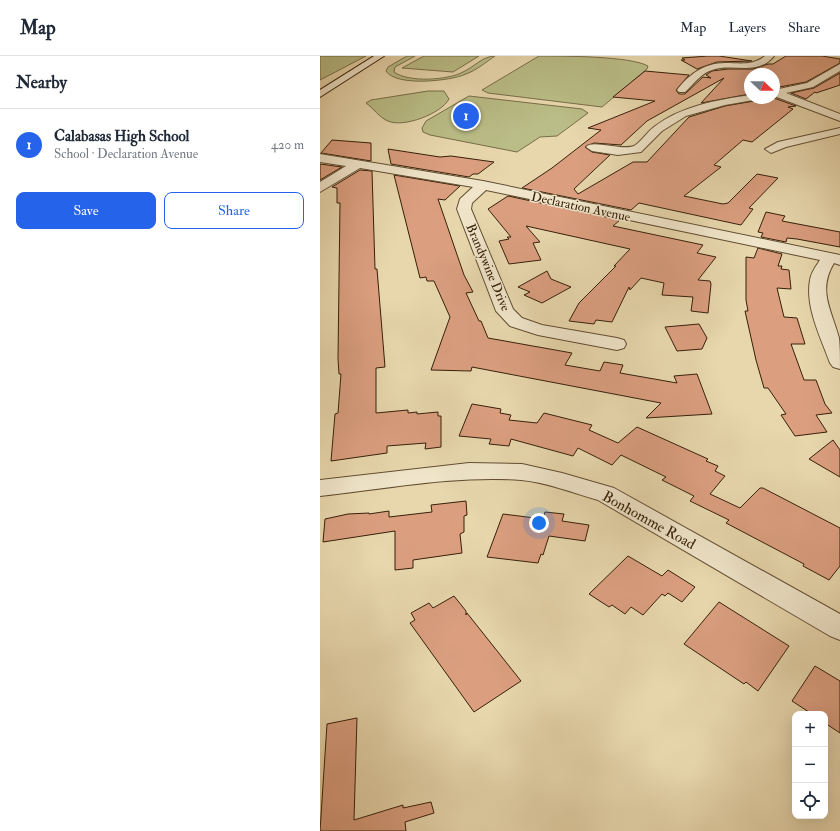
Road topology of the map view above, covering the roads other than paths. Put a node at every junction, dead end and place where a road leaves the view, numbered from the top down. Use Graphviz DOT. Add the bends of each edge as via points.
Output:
graph roads {
  1 [pos="372,56"];
  2 [pos="380,56"];
  3 [pos="770,56"];
  4 [pos="840,67"];
  5 [pos="320,87"];
  6 [pos="682,90"];
  7 [pos="780,92"];
  8 [pos="320,94"];
  9 [pos="780,95"];
  10 [pos="744,99"];
  11 [pos="840,118"];
  12 [pos="840,131"];
  13 [pos="592,147"];
  14 [pos="771,149"];
  15 [pos="320,158"];
  16 [pos="358,164"];
  17 [pos="483,185"];
  18 [pos="320,188"];
  19 [pos="834,259"];
  20 [pos="618,344"];
  21 [pos="840,363"];
  22 [pos="320,488"];
  23 [pos="840,628"];
  1 -- 5 [label="street"];
  2 -- 8 [label="street"];
  3 -- 6 [label="street" via="764,62 752,66 708,68"];
  4 -- 7 [label="street" via="810,85"];
  9 -- 11 [label="street"];
  10 -- 13 [label="street" via="682,114 658,129 637,149 618,151"];
  12 -- 14 [label="street" via="782,144"];
  15 -- 16 [label="street, Declaration Avenue"];
  16 -- 17 [label="street, Declaration Avenue"];
  16 -- 18 [label="street"];
  17 -- 19 [label="street, Declaration Avenue"];
  17 -- 20 [label="street, Brandywine Drive" via="465,202 464,209 505,311 516,322 538,330"];
  19 -- 21 [label="street" via="818,278 817,289"];
  22 -- 23 [label="street, Bonhomme Road" via="469,471 522,472 562,481 606,494"];
}
